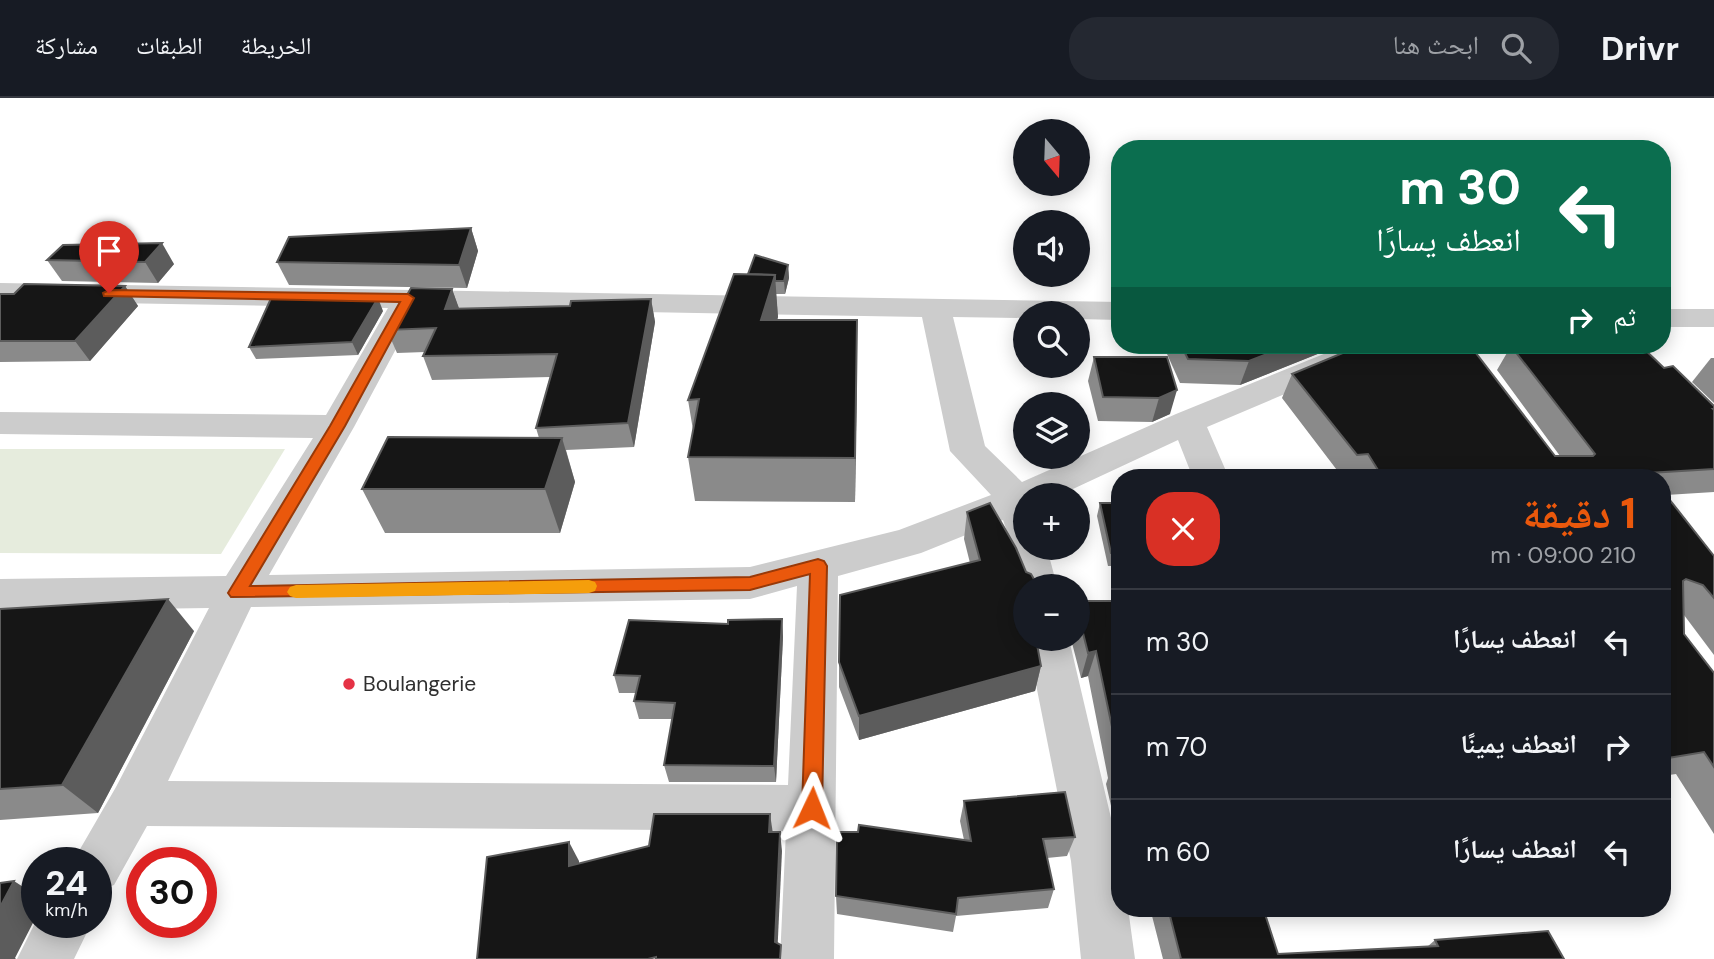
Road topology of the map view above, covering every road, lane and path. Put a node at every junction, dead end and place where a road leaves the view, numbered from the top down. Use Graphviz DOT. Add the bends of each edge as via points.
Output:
graph roads {
  1 [pos="0,292"];
  2 [pos="408,298"];
  3 [pos="935,306"];
  4 [pos="1111,311"];
  5 [pos="1671,318"];
  6 [pos="1714,318"];
  7 [pos="1351,354"];
  8 [pos="1188,422"];
  9 [pos="0,423"];
  10 [pos="338,426"];
  11 [pos="1207,469"];
  12 [pos="1069,483"];
  13 [pos="1013,495"];
  14 [pos="1013,509"];
  15 [pos="818,566"];
  16 [pos="237,593"];
  17 [pos="0,594"];
  18 [pos="1051,651"];
  19 [pos="133,803"];
  20 [pos="812,808"];
  21 [pos="108,847"];
  22 [pos="1108,860"];
  23 [pos="56,938"];
  24 [pos="44,959"];
  25 [pos="807,959"];
  26 [pos="1108,959"];
  1 -- 2 [label="street"];
  2 -- 3 [label="street"];
  2 -- 10 [label="street"];
  3 -- 4 [label="street"];
  3 -- 13 [label="street" via="968,451"];
  5 -- 6 [label="street"];
  7 -- 8 [label="street"];
  8 -- 11 [label="street"];
  8 -- 12 [label="street"];
  9 -- 10 [label="street"];
  10 -- 16 [label="street"];
  14 -- 15 [label="street"];
  15 -- 16 [label="street" via="750,583"];
  15 -- 20 [label="street"];
  16 -- 17 [label="street"];
  16 -- 19 [label="street"];
  18 -- 22 [label="street"];
  19 -- 20 [label="street"];
  19 -- 21 [label="street"];
  20 -- 25 [label="street"];
  22 -- 26 [label="street"];
  23 -- 24 [label="street"];
}
